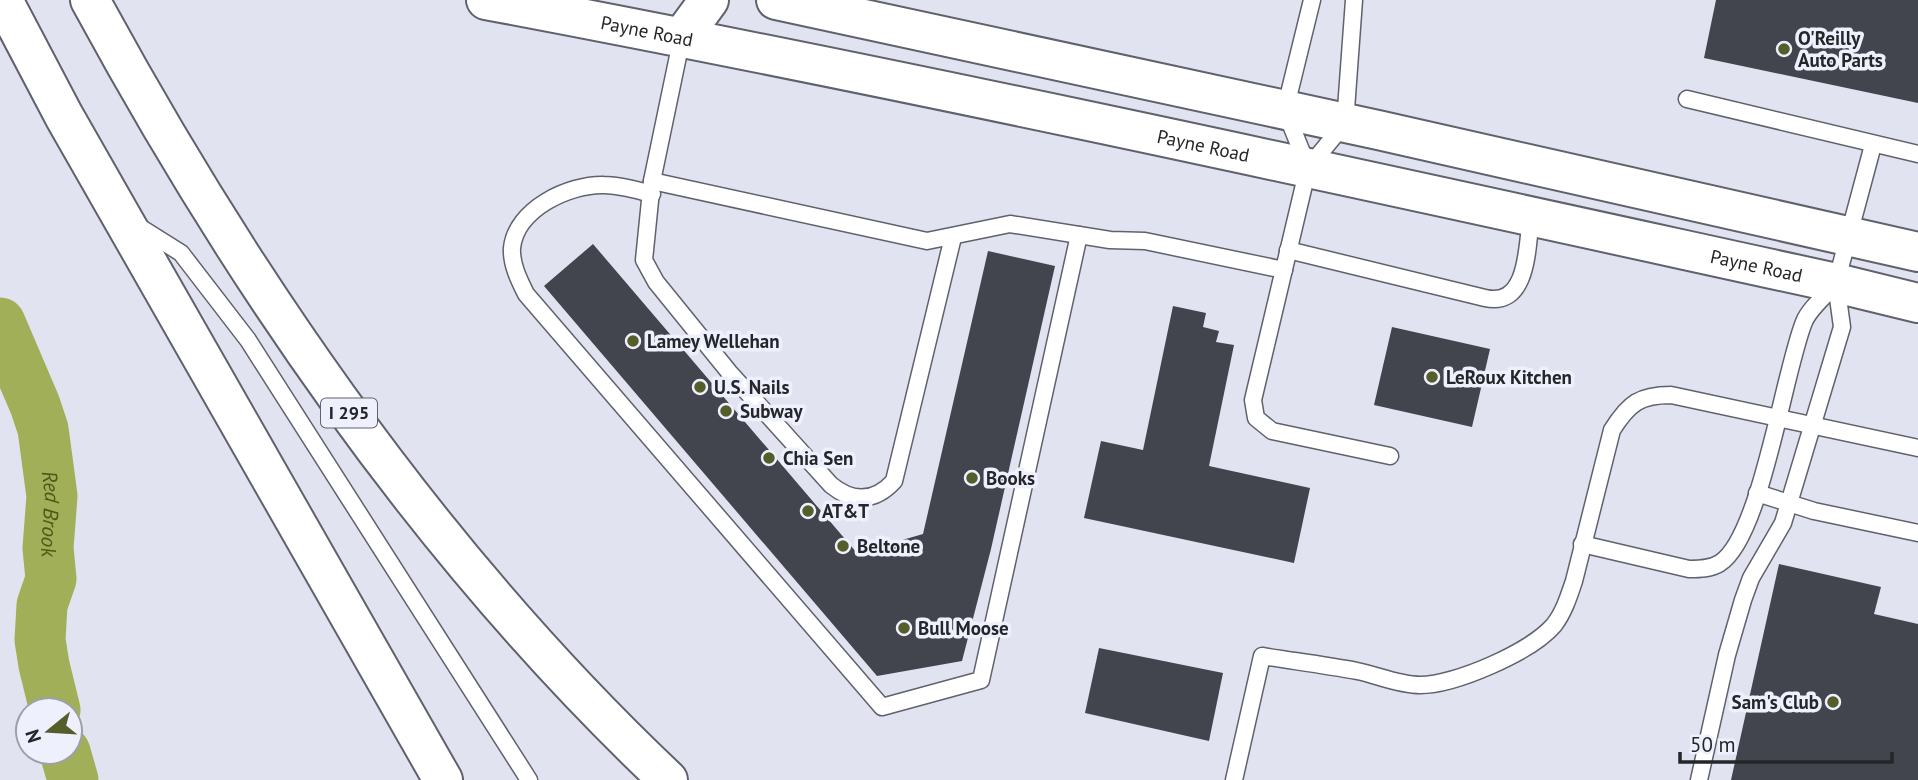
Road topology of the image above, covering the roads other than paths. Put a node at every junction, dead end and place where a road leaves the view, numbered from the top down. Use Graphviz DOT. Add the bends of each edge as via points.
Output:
graph roads {
  1 [pos="3,0"];
  2 [pos="90,0"];
  3 [pos="486,0"];
  4 [pos="671,0"];
  5 [pos="709,0"];
  6 [pos="776,0"];
  7 [pos="1312,0"];
  8 [pos="1354,0"];
  9 [pos="682,37"];
  10 [pos="1686,99"];
  11 [pos="1285,110"];
  12 [pos="1345,123"];
  13 [pos="1873,145"];
  14 [pos="1918,155"];
  15 [pos="1308,168"];
  16 [pos="652,188"];
  17 [pos="121,215"];
  18 [pos="1531,216"];
  19 [pos="1079,235"];
  20 [pos="1848,236"];
  21 [pos="953,237"];
  22 [pos="1288,250"];
  23 [pos="1918,252"];
  24 [pos="1283,270"];
  25 [pos="1836,283"];
  26 [pos="1918,303"];
  27 [pos="1778,417"];
  28 [pos="1814,424"];
  29 [pos="1918,448"];
  30 [pos="1390,456"];
  31 [pos="1757,493"];
  32 [pos="1790,503"];
  33 [pos="1917,527"];
  34 [pos="1582,544"];
  35 [pos="443,780"];
  36 [pos="529,780"];
  37 [pos="668,780"];
  38 [pos="1234,780"];
  39 [pos="1699,780"];
  1 -- 17 [label="main road"];
  2 -- 37 [label="main road, I 295" via="214,213 334,392 522,628"];
  3 -- 9 [label="main road, Payne Road"];
  4 -- 9 [label="main road"];
  5 -- 9 [label="main road"];
  6 -- 11 [label="main road"];
  7 -- 11 [label="lane"];
  8 -- 12 [label="lane"];
  9 -- 15 [label="main road, Payne Road"];
  9 -- 16 [label="lane"];
  10 -- 13 [label="lane"];
  11 -- 12 [label="main road"];
  11 -- 15 [label="lane"];
  12 -- 15 [label="lane"];
  12 -- 20 [label="main road"];
  13 -- 14 [label="lane"];
  13 -- 20 [label="lane"];
  15 -- 18 [label="main road, Payne Road"];
  15 -- 22 [label="lane"];
  16 -- 19 [label="lane" via="604,184 572,190 542,205 515,237 512,248 517,276 526,294 882,707 981,680"];
  16 -- 21 [label="lane" via="927,241"];
  16 -- 21 [label="lane" via="644,260 656,282 831,485 855,498 872,496 894,481"];
  17 -- 35 [label="main road"];
  17 -- 36 [label="lane" via="181,253 248,340"];
  18 -- 22 [label="lane" via="1521,280 1503,299"];
  18 -- 25 [label="main road, Payne Road"];
  19 -- 21 [label="lane" via="1010,224"];
  19 -- 24 [label="lane" via="1145,241"];
  20 -- 23 [label="main road"];
  20 -- 25 [label="lane"];
  22 -- 24 [label="lane"];
  24 -- 30 [label="lane" via="1253,400 1256,418 1272,431"];
  25 -- 26 [label="main road, Payne Road"];
  25 -- 27 [label="lane" via="1805,319"];
  25 -- 28 [label="lane" via="1842,327"];
  27 -- 28 [label="lane"];
  27 -- 31 [label="lane"];
  27 -- 34 [label="lane" via="1671,395 1654,395 1633,404 1612,430"];
  28 -- 29 [label="lane"];
  28 -- 32 [label="lane"];
  31 -- 32 [label="lane"];
  31 -- 34 [label="lane" via="1736,543 1722,562 1713,566 1689,569"];
  32 -- 33 [label="lane"];
  32 -- 39 [label="lane" via="1743,600"];
  34 -- 38 [label="lane" via="1568,601 1553,626 1522,650 1460,678 1417,685 1262,656"];
}
